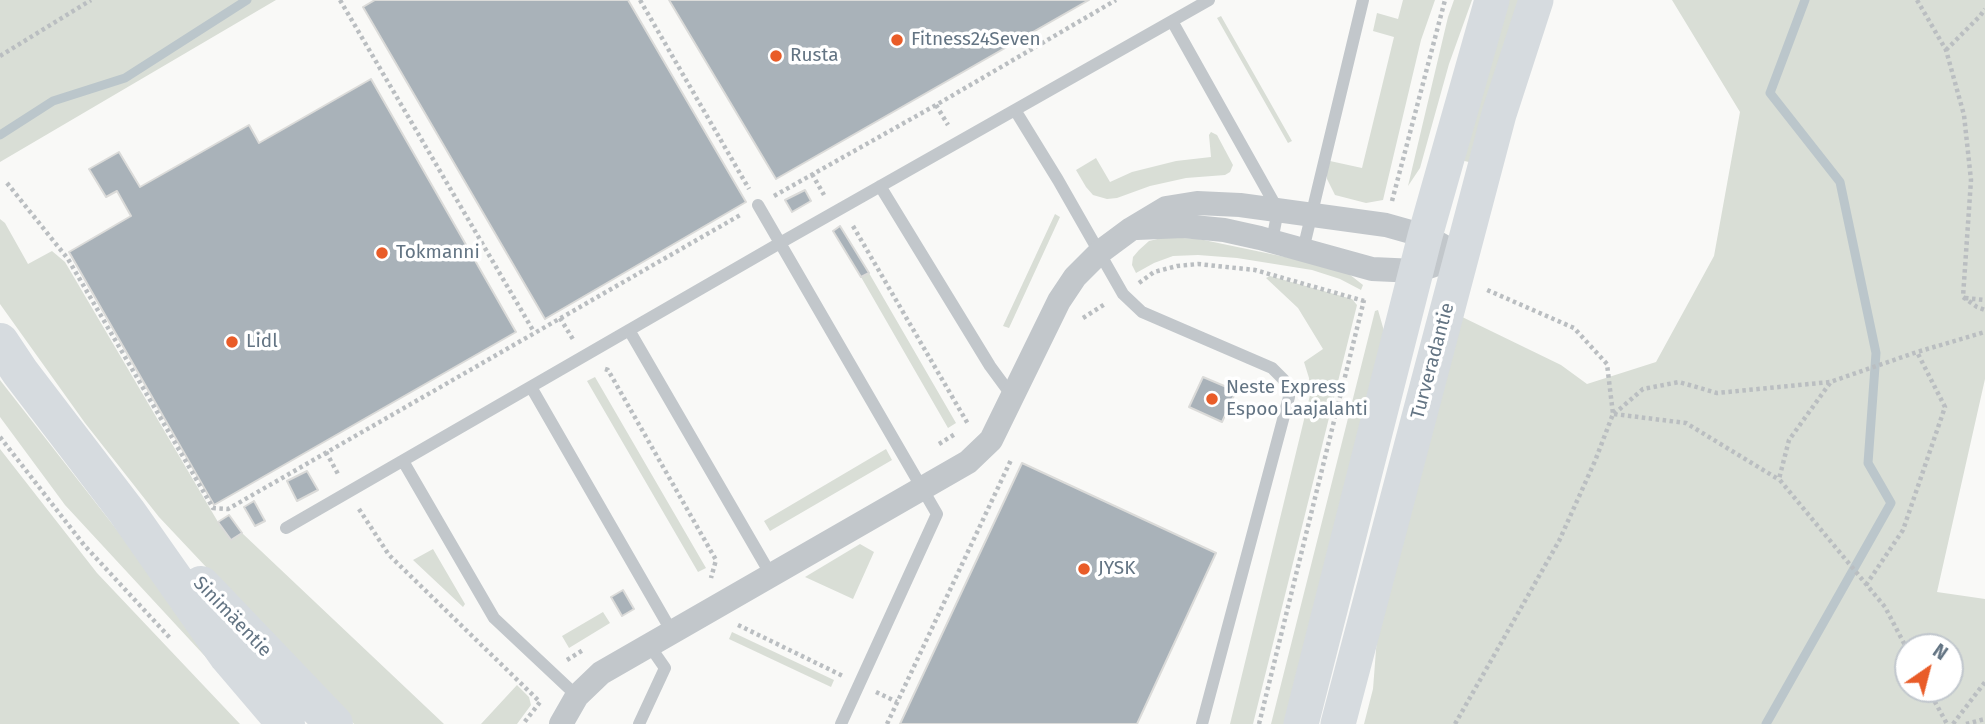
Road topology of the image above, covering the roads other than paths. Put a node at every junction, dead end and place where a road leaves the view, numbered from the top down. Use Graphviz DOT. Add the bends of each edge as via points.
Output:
graph roads {
  1 [pos="1209,0"];
  2 [pos="1492,0"];
  3 [pos="1536,0"];
  4 [pos="1359,4"];
  5 [pos="1172,21"];
  6 [pos="1015,110"];
  7 [pos="880,186"];
  8 [pos="758,205"];
  9 [pos="1278,210"];
  10 [pos="1311,215"];
  11 [pos="1131,229"];
  12 [pos="1425,236"];
  13 [pos="1272,242"];
  14 [pos="780,243"];
  15 [pos="1303,250"];
  16 [pos="1100,252"];
  17 [pos="1461,256"];
  18 [pos="1416,271"];
  19 [pos="629,330"];
  20 [pos="0,342"];
  21 [pos="531,387"];
  22 [pos="1012,396"];
  23 [pos="403,461"];
  24 [pos="922,488"];
  25 [pos="127,512"];
  26 [pos="286,528"];
  27 [pos="771,575"];
  28 [pos="672,632"];
  29 [pos="649,645"];
  30 [pos="576,696"];
  31 [pos="286,724"];
  32 [pos="334,724"];
  33 [pos="561,724"];
  34 [pos="639,724"];
  35 [pos="841,724"];
  36 [pos="1202,724"];
  37 [pos="1301,724"];
  38 [pos="1338,724"];
  1 -- 5 [label="lane"];
  2 -- 12 [label="main road, Turveradantie"];
  3 -- 17 [label="main road, Turveradantie"];
  4 -- 10 [label="lane"];
  5 -- 6 [label="lane"];
  5 -- 9 [label="lane"];
  6 -- 7 [label="lane"];
  6 -- 16 [label="lane"];
  7 -- 14 [label="lane"];
  7 -- 22 [label="lane"];
  8 -- 14 [label="lane"];
  9 -- 10 [label="street"];
  9 -- 11 [label="street" via="1197,203 1166,208"];
  9 -- 13 [label="lane"];
  10 -- 12 [label="street" via="1386,225"];
  10 -- 15 [label="lane"];
  11 -- 13 [label="street" via="1183,226"];
  11 -- 16 [label="street"];
  12 -- 17 [label="street"];
  12 -- 18 [label="main road, Turveradantie"];
  13 -- 15 [label="street"];
  14 -- 19 [label="lane"];
  14 -- 24 [label="lane"];
  15 -- 18 [label="street" via="1372,269"];
  16 -- 22 [label="street" via="1075,276 1059,301"];
  16 -- 36 [label="lane" via="1123,294 1142,312 1272,368 1284,380 1289,397"];
  17 -- 18 [label="street"];
  17 -- 38 [label="main road, Turveradantie"];
  18 -- 37 [label="main road, Turveradantie"];
  19 -- 21 [label="lane"];
  19 -- 27 [label="lane"];
  20 -- 25 [label="main road, Sinimäentie"];
  21 -- 23 [label="lane"];
  21 -- 28 [label="lane"];
  22 -- 24 [label="street" via="991,440 968,461"];
  23 -- 26 [label="lane"];
  23 -- 30 [label="lane" via="494,618"];
  24 -- 27 [label="street"];
  24 -- 35 [label="lane" via="937,514"];
  25 -- 31 [label="main road, Sinimäentie" via="228,656"];
  25 -- 32 [label="main road, Sinimäentie"];
  27 -- 28 [label="street"];
  28 -- 29 [label="street"];
  29 -- 30 [label="street" via="601,673"];
  29 -- 34 [label="lane" via="665,668"];
  30 -- 33 [label="street"];
}
